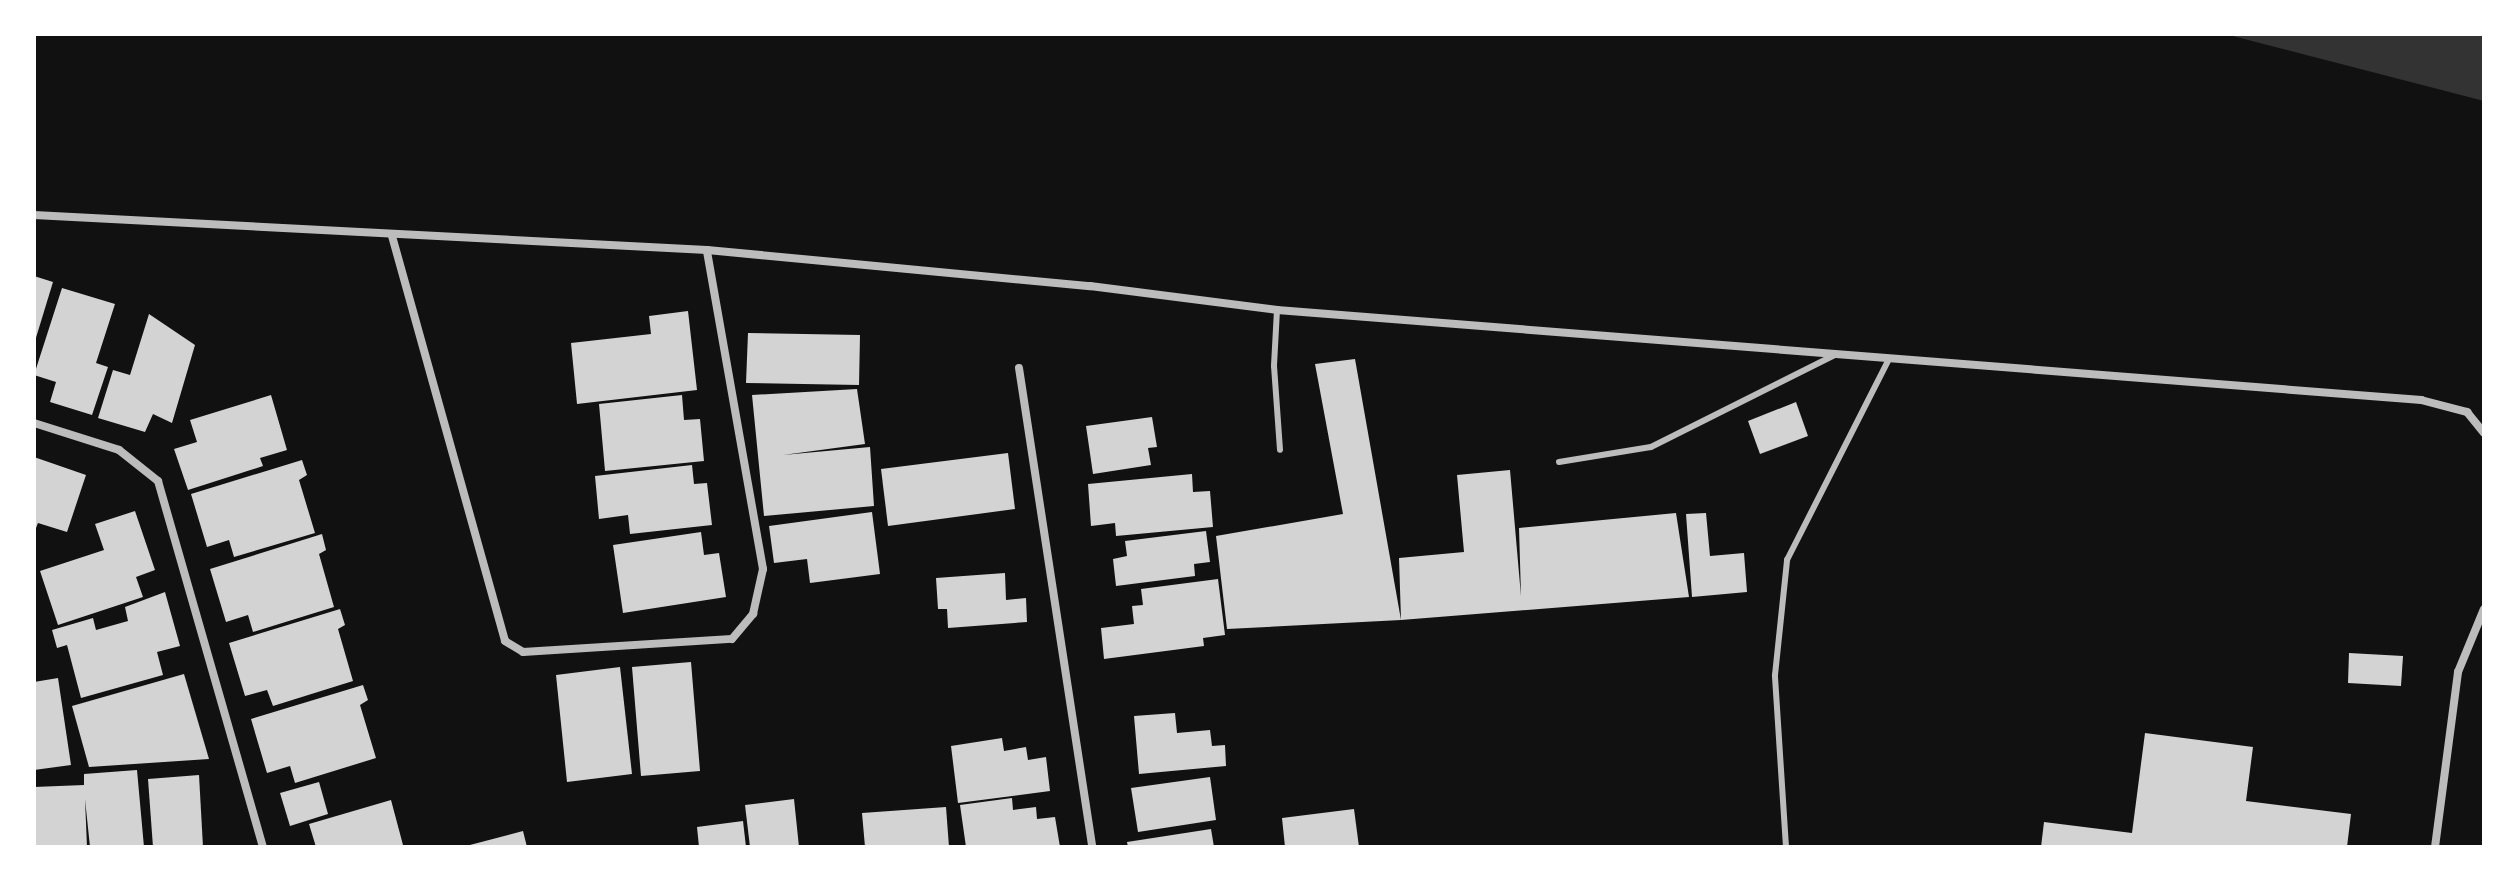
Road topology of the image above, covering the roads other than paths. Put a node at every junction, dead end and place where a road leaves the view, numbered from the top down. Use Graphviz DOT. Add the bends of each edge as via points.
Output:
graph roads {
  1 [pos="34,215"];
  2 [pos="392,236"];
  3 [pos="707,250"];
  4 [pos="1277,310"];
  5 [pos="1838,353"];
  6 [pos="1889,359"];
  7 [pos="1019,368"];
  8 [pos="34,423"];
  9 [pos="2484,433"];
  10 [pos="1280,450"];
  11 [pos="1559,462"];
  12 [pos="2484,609"];
  13 [pos="263,847"];
  14 [pos="1092,847"];
  15 [pos="1786,847"];
  16 [pos="2435,847"];
  1 -- 2 [label="street"];
  2 -- 3 [label="street"];
  2 -- 3 [label="street" via="505,641 523,652 732,639 753,614 763,569"];
  3 -- 4 [label="street" via="1090,286"];
  4 -- 5 [label="street"];
  4 -- 10 [label="lane" via="1274,366"];
  5 -- 6 [label="street"];
  5 -- 11 [label="lane" via="1651,447"];
  6 -- 9 [label="street" via="2421,400 2467,412"];
  6 -- 15 [label="lane" via="1787,560 1775,675"];
  7 -- 14 [label="street"];
  8 -- 13 [label="street" via="119,450 158,481"];
  12 -- 16 [label="street" via="2458,672"];
}
